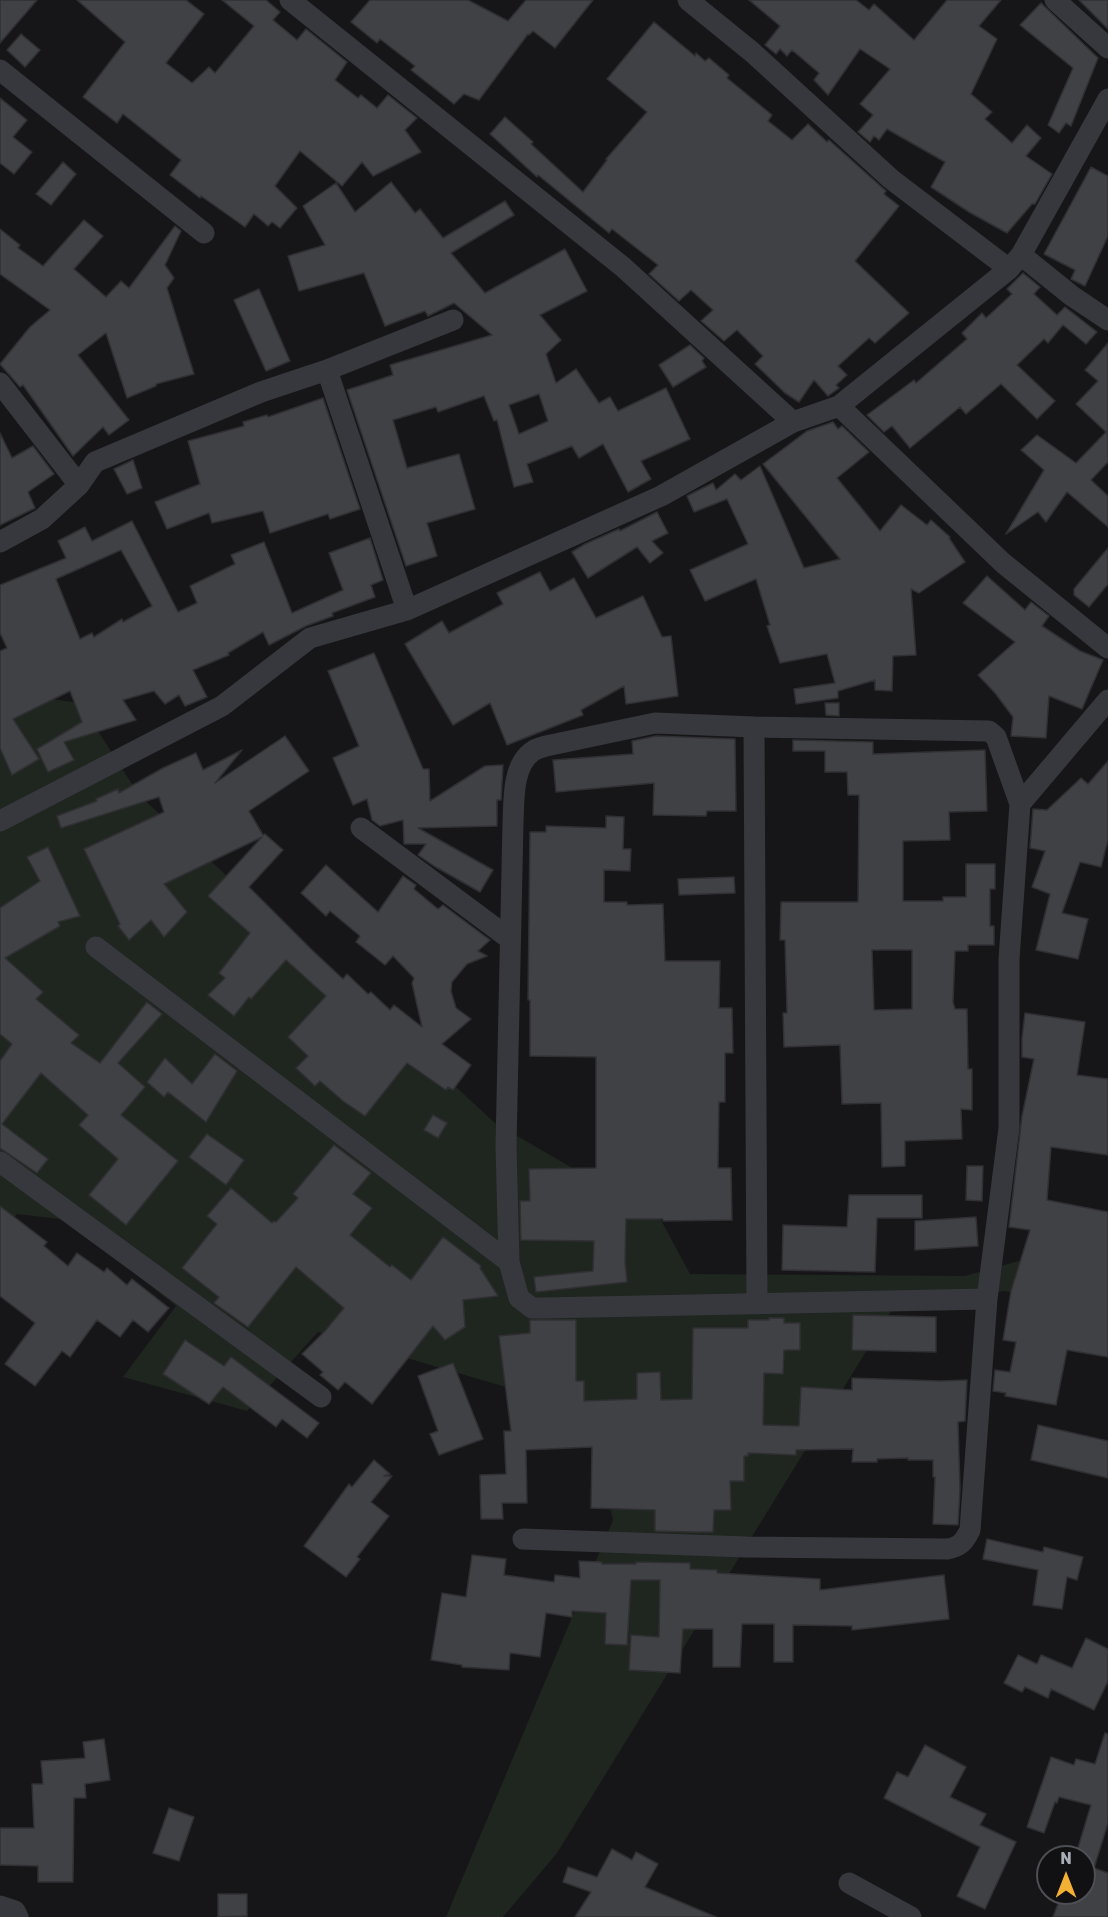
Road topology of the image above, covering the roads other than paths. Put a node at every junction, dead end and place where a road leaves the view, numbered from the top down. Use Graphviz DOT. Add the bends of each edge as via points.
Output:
graph roads {
  1 [pos="290,0"];
  2 [pos="688,0"];
  3 [pos="1055,0"];
  4 [pos="1108,48"];
  5 [pos="0,70"];
  6 [pos="1108,99"];
  7 [pos="204,233"];
  8 [pos="1015,262"];
  9 [pos="453,320"];
  10 [pos="1108,320"];
  11 [pos="327,370"];
  12 [pos="0,384"];
  13 [pos="839,406"];
  14 [pos="793,422"];
  15 [pos="79,484"];
  16 [pos="0,542"];
  17 [pos="407,610"];
  18 [pos="1108,648"];
  19 [pos="1108,699"];
  20 [pos="754,727"];
  21 [pos="1020,804"];
  22 [pos="0,820"];
  23 [pos="361,828"];
  24 [pos="510,939"];
  25 [pos="96,946"];
  26 [pos="0,1162"];
  27 [pos="509,1262"];
  28 [pos="987,1299"];
  29 [pos="757,1304"];
  30 [pos="321,1396"];
  31 [pos="523,1539"];
  32 [pos="849,1883"];
  33 [pos="0,1906"];
  34 [pos="18,1917"];
  35 [pos="910,1917"];
  1 -- 14 [label="street" via="623,267"];
  2 -- 8 [label="street" via="752,52 891,179"];
  3 -- 4 [label="street"];
  5 -- 7 [label="street"];
  6 -- 8 [label="street"];
  8 -- 10 [label="street"];
  8 -- 13 [label="street"];
  9 -- 11 [label="street"];
  11 -- 15 [label="street" via="261,392 95,462"];
  11 -- 17 [label="street"];
  12 -- 15 [label="street"];
  13 -- 14 [label="street"];
  13 -- 18 [label="street" via="1004,563"];
  14 -- 17 [label="street" via="662,496"];
  15 -- 16 [label="street" via="42,519"];
  17 -- 22 [label="street" via="310,638 222,706"];
  19 -- 21 [label="street"];
  20 -- 21 [label="street" via="989,731 996,737"];
  20 -- 24 [label="street" via="655,723 533,751 524,760 515,790"];
  20 -- 29 [label="street"];
  21 -- 28 [label="street" via="1009,959 1009,1128"];
  23 -- 24 [label="street"];
  24 -- 27 [label="street"];
  25 -- 27 [label="street"];
  26 -- 30 [label="street"];
  27 -- 29 [label="street" via="519,1299 532,1308"];
  28 -- 29 [label="street"];
  28 -- 31 [label="street" via="970,1530 956,1548 746,1547"];
  32 -- 35 [label="street"];
  33 -- 34 [label="street" via="15,1911"];
}
